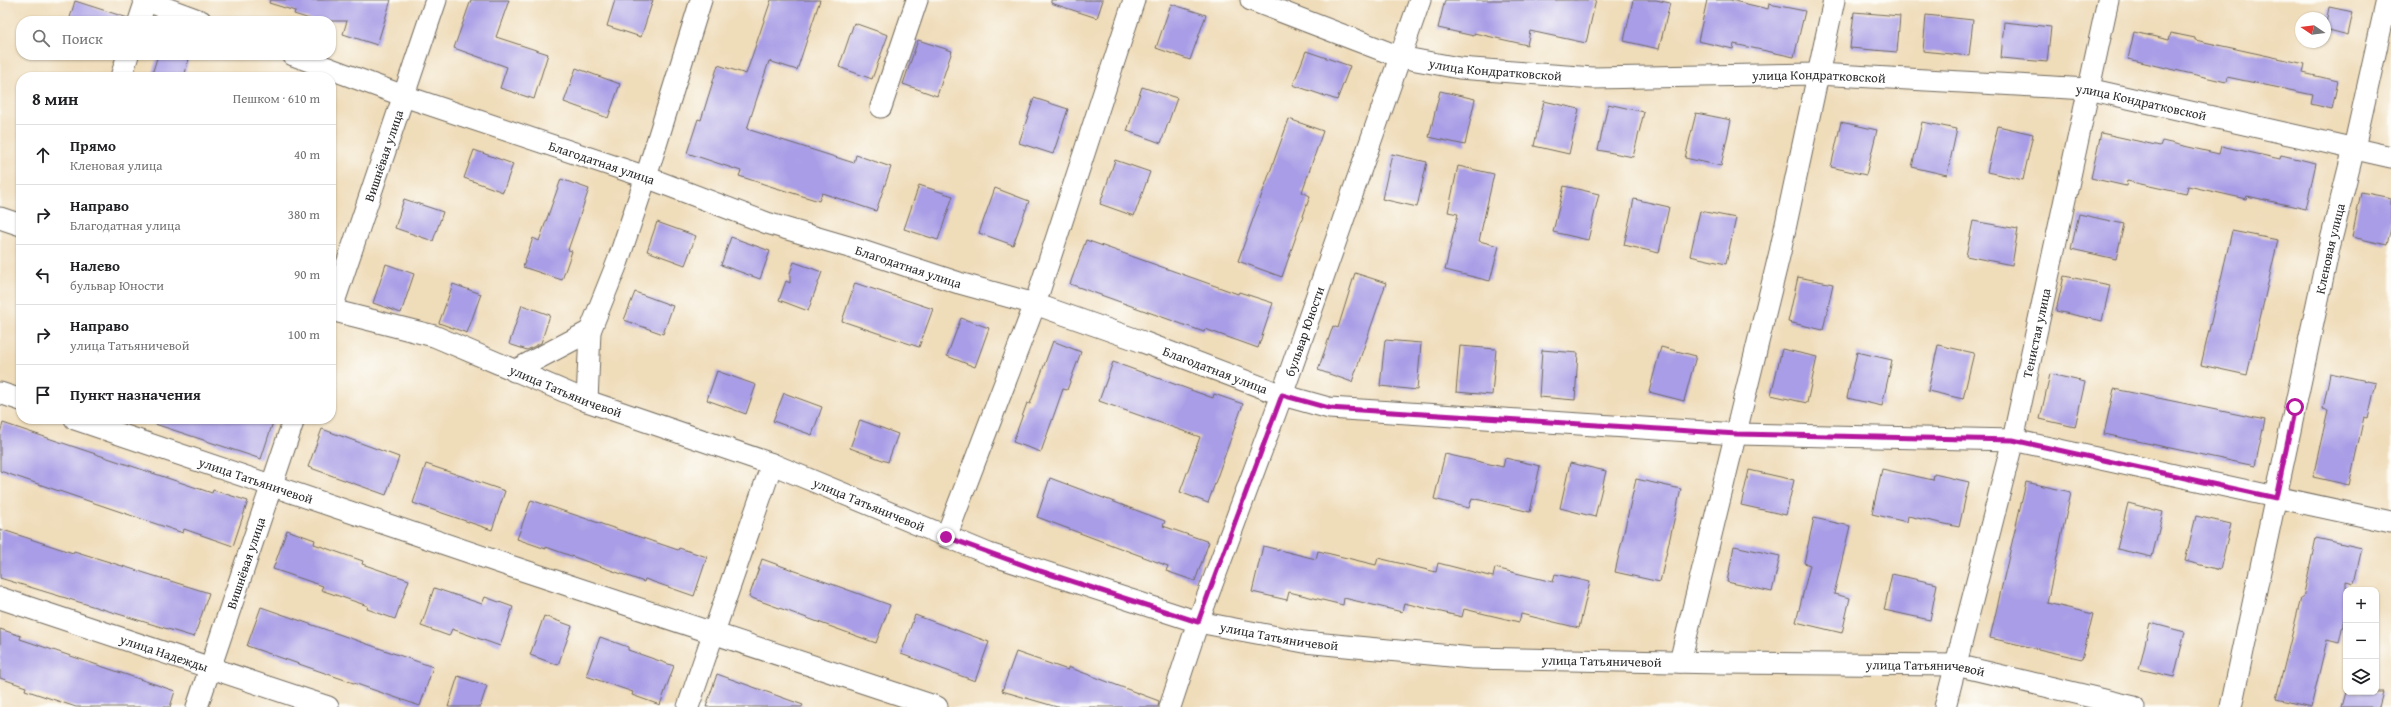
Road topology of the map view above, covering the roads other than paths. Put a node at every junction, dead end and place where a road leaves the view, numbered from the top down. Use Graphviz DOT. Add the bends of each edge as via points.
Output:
graph roads {
  1 [pos="145,0"];
  2 [pos="436,0"];
  3 [pos="700,0"];
  4 [pos="917,0"];
  5 [pos="1134,0"];
  6 [pos="1251,0"];
  7 [pos="1420,0"];
  8 [pos="1834,0"];
  9 [pos="2108,0"];
  10 [pos="2388,0"];
  11 [pos="140,16"];
  12 [pos="188,16"];
  13 [pos="1400,58"];
  14 [pos="126,60"];
  15 [pos="307,60"];
  16 [pos="123,72"];
  17 [pos="1817,74"];
  18 [pos="2088,89"];
  19 [pos="404,96"];
  20 [pos="881,107"];
  21 [pos="2354,148"];
  22 [pos="2391,158"];
  23 [pos="646,177"];
  24 [pos="0,218"];
  25 [pos="16,223"];
  26 [pos="336,296"];
  27 [pos="1034,304"];
  28 [pos="336,312"];
  29 [pos="590,331"];
  30 [pos="514,371"];
  31 [pos="0,393"];
  32 [pos="1282,395"];
  33 [pos="16,398"];
  34 [pos="587,401"];
  35 [pos="90,424"];
  36 [pos="292,424"];
  37 [pos="1737,434"];
  38 [pos="2013,440"];
  39 [pos="772,464"];
  40 [pos="270,486"];
  41 [pos="2276,498"];
  42 [pos="2391,522"];
  43 [pos="946,537"];
  44 [pos="0,598"];
  45 [pos="1198,622"];
  46 [pos="713,633"];
  47 [pos="1680,662"];
  48 [pos="1956,665"];
  49 [pos="210,668"];
  50 [pos="197,707"];
  51 [pos="328,707"];
  52 [pos="688,707"];
  53 [pos="937,707"];
  54 [pos="1170,707"];
  55 [pos="1945,707"];
  56 [pos="2134,707"];
  57 [pos="2231,707"];
  1 -- 11 [label="street"];
  1 -- 12 [label="street"];
  2 -- 19 [label="street, Вишнёвая улица"];
  3 -- 23 [label="street"];
  4 -- 20 [label="street"];
  5 -- 27 [label="street"];
  6 -- 13 [label="street, улица Кондратковской"];
  7 -- 13 [label="street, бульвар Юности"];
  8 -- 17 [label="street"];
  9 -- 18 [label="street, Тенистая улица"];
  10 -- 21 [label="street, Кленовая улица"];
  13 -- 17 [label="street, улица Кондратковской" via="1459,68 1593,78"];
  13 -- 32 [label="street, бульвар Юности"];
  14 -- 16 [label="street"];
  15 -- 19 [label="street, Благодатная улица"];
  17 -- 18 [label="street, улица Кондратковской"];
  17 -- 37 [label="street" via="1780,252"];
  18 -- 21 [label="street, улица Кондратковской"];
  18 -- 38 [label="street, Тенистая улица"];
  19 -- 23 [label="street, Благодатная улица"];
  19 -- 26 [label="street, Вишнёвая улица"];
  21 -- 22 [label="street, улица Кондратковской"];
  21 -- 41 [label="street, Кленовая улица" via="2329,248"];
  23 -- 27 [label="street, Благодатная улица" via="767,223"];
  23 -- 29 [label="street" via="618,261"];
  24 -- 25 [label="street"];
  27 -- 32 [label="street, Благодатная улица"];
  27 -- 43 [label="street"];
  28 -- 30 [label="street, улица Татьяничевой" via="434,336"];
  29 -- 30 [label="street"];
  29 -- 34 [label="street"];
  30 -- 34 [label="street, улица Татьяничевой"];
  31 -- 33 [label="street"];
  32 -- 37 [label="street, Благодатная улица" via="1329,408"];
  32 -- 45 [label="street, бульвар Юности"];
  34 -- 39 [label="street, улица Татьяничевой"];
  35 -- 40 [label="street, улица Татьяничевой"];
  36 -- 40 [label="street, Вишнёвая улица"];
  37 -- 38 [label="street, Благодатная улица"];
  37 -- 47 [label="street"];
  38 -- 41 [label="street, Благодатная улица"];
  38 -- 48 [label="street, Тенистая улица"];
  39 -- 43 [label="street, улица Татьяничевой"];
  39 -- 46 [label="street"];
  40 -- 46 [label="street, улица Татьяничевой"];
  40 -- 49 [label="street, Вишнёвая улица"];
  41 -- 42 [label="street, Благодатная улица"];
  41 -- 57 [label="street, Кленовая улица"];
  43 -- 45 [label="street, улица Татьяничевой" via="1040,571"];
  44 -- 49 [label="street, улица Надежды"];
  45 -- 47 [label="street, улица Татьяничевой" via="1304,642 1472,658"];
  45 -- 54 [label="street, бульвар Юности"];
  46 -- 52 [label="street"];
  46 -- 53 [label="street, улица Татьяничевой"];
  47 -- 48 [label="street, улица Татьяничевой"];
  48 -- 55 [label="street, Тенистая улица"];
  48 -- 56 [label="street, улица Татьяничевой"];
  49 -- 50 [label="street, Вишнёвая улица"];
  49 -- 51 [label="street, улица Надежды"];
}
